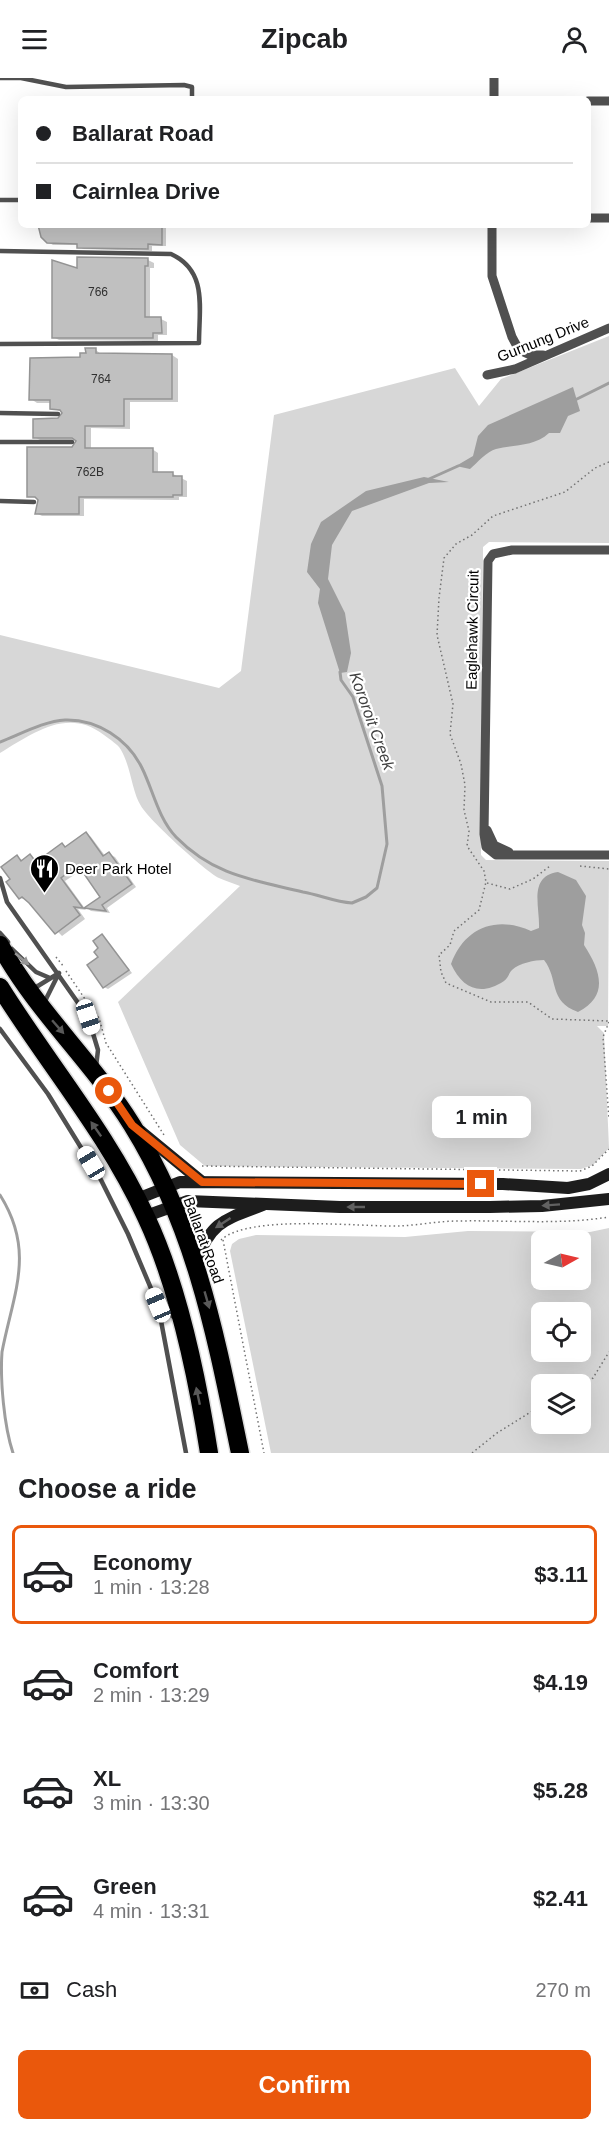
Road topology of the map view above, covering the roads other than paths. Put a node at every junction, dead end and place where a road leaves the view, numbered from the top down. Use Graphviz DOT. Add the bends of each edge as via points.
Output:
graph roads {
  1 [pos="0,78"];
  2 [pos="494,78"];
  3 [pos="192,96"];
  4 [pos="494,96"];
  5 [pos="609,100"];
  6 [pos="591,101"];
  7 [pos="0,200"];
  8 [pos="18,200"];
  9 [pos="591,218"];
  10 [pos="609,218"];
  11 [pos="492,228"];
  12 [pos="0,251"];
  13 [pos="609,328"];
  14 [pos="0,344"];
  15 [pos="543,356"];
  16 [pos="487,375"];
  17 [pos="0,413"];
  18 [pos="58,414"];
  19 [pos="0,442"];
  20 [pos="72,442"];
  21 [pos="0,501"];
  22 [pos="34,502"];
  23 [pos="609,550"];
  24 [pos="609,855"];
  25 [pos="0,878"];
  26 [pos="0,933"];
  27 [pos="0,945"];
  28 [pos="58,973"];
  29 [pos="50,978"];
  30 [pos="30,992"];
  31 [pos="3,994"];
  32 [pos="41,1008"];
  33 [pos="0,1029"];
  34 [pos="95,1072"];
  35 [pos="132,1125"];
  36 [pos="609,1174"];
  37 [pos="202,1182"];
  38 [pos="165,1186"];
  39 [pos="137,1199"];
  40 [pos="609,1199"];
  41 [pos="267,1204"];
  42 [pos="173,1206"];
  43 [pos="146,1216"];
  44 [pos="195,1261"];
  45 [pos="158,1305"];
  46 [pos="182,1323"];
  47 [pos="186,1453"];
  48 [pos="209,1453"];
  49 [pos="240,1453"];
  1 -- 3 [label="lane" via="66,87 184,85 192,87"];
  2 -- 4 [label="street"];
  5 -- 6 [label="street"];
  7 -- 8 [label="lane"];
  9 -- 10 [label="street"];
  11 -- 15 [label="street" via="492,276 512,337 519,350"];
  12 -- 14 [label="lane" via="171,254 193,269 199,289 198,343"];
  13 -- 15 [label="street, Gurnung Drive"];
  15 -- 16 [label="street, Gurnung Drive" via="515,369"];
  17 -- 18 [label="lane"];
  19 -- 20 [label="lane"];
  21 -- 22 [label="lane"];
  23 -- 24 [label="street, Eaglehawk Circuit" via="512,550 493,554 488,561 486,824 494,845 519,854"];
  25 -- 28 [label="lane" via="7,902"];
  26 -- 29 [label="lane, one-way" via="36,972"];
  27 -- 30 [label="highway, Ballarat Road"];
  28 -- 29 [label="lane"];
  28 -- 32 [label="lane"];
  28 -- 34 [label="lane" via="88,1017 98,1050"];
  29 -- 30 [label="lane"];
  30 -- 31 [label="highway"];
  30 -- 32 [label="highway, Ballarat Road"];
  39 -- 31 [label="highway, one-way" via="101,1135"];
  32 -- 34 [label="highway, Ballarat Road, one-way"];
  33 -- 45 [label="lane" via="48,1094 101,1180"];
  34 -- 35 [label="highway, Ballarat Road"];
  35 -- 37 [label="street"];
  35 -- 38 [label="highway, Ballarat Road"];
  36 -- 37 [label="street" via="589,1184 568,1188"];
  37 -- 38 [label="street"];
  38 -- 39 [label="street"];
  38 -- 42 [label="highway, Ballarat Road"];
  39 -- 43 [label="highway"];
  40 -- 41 [label="street, one-way" via="508,1207"];
  41 -- 42 [label="street" via="188,1201"];
  41 -- 44 [label="street, one-way" via="214,1228"];
  42 -- 43 [label="street"];
  42 -- 44 [label="highway, Ballarat Road"];
  43 -- 46 [label="highway"];
  44 -- 49 [label="highway, Ballarat Road, one-way" via="211,1315"];
  45 -- 46 [label="lane"];
  45 -- 47 [label="lane"];
  48 -- 46 [label="highway, one-way"];
}
